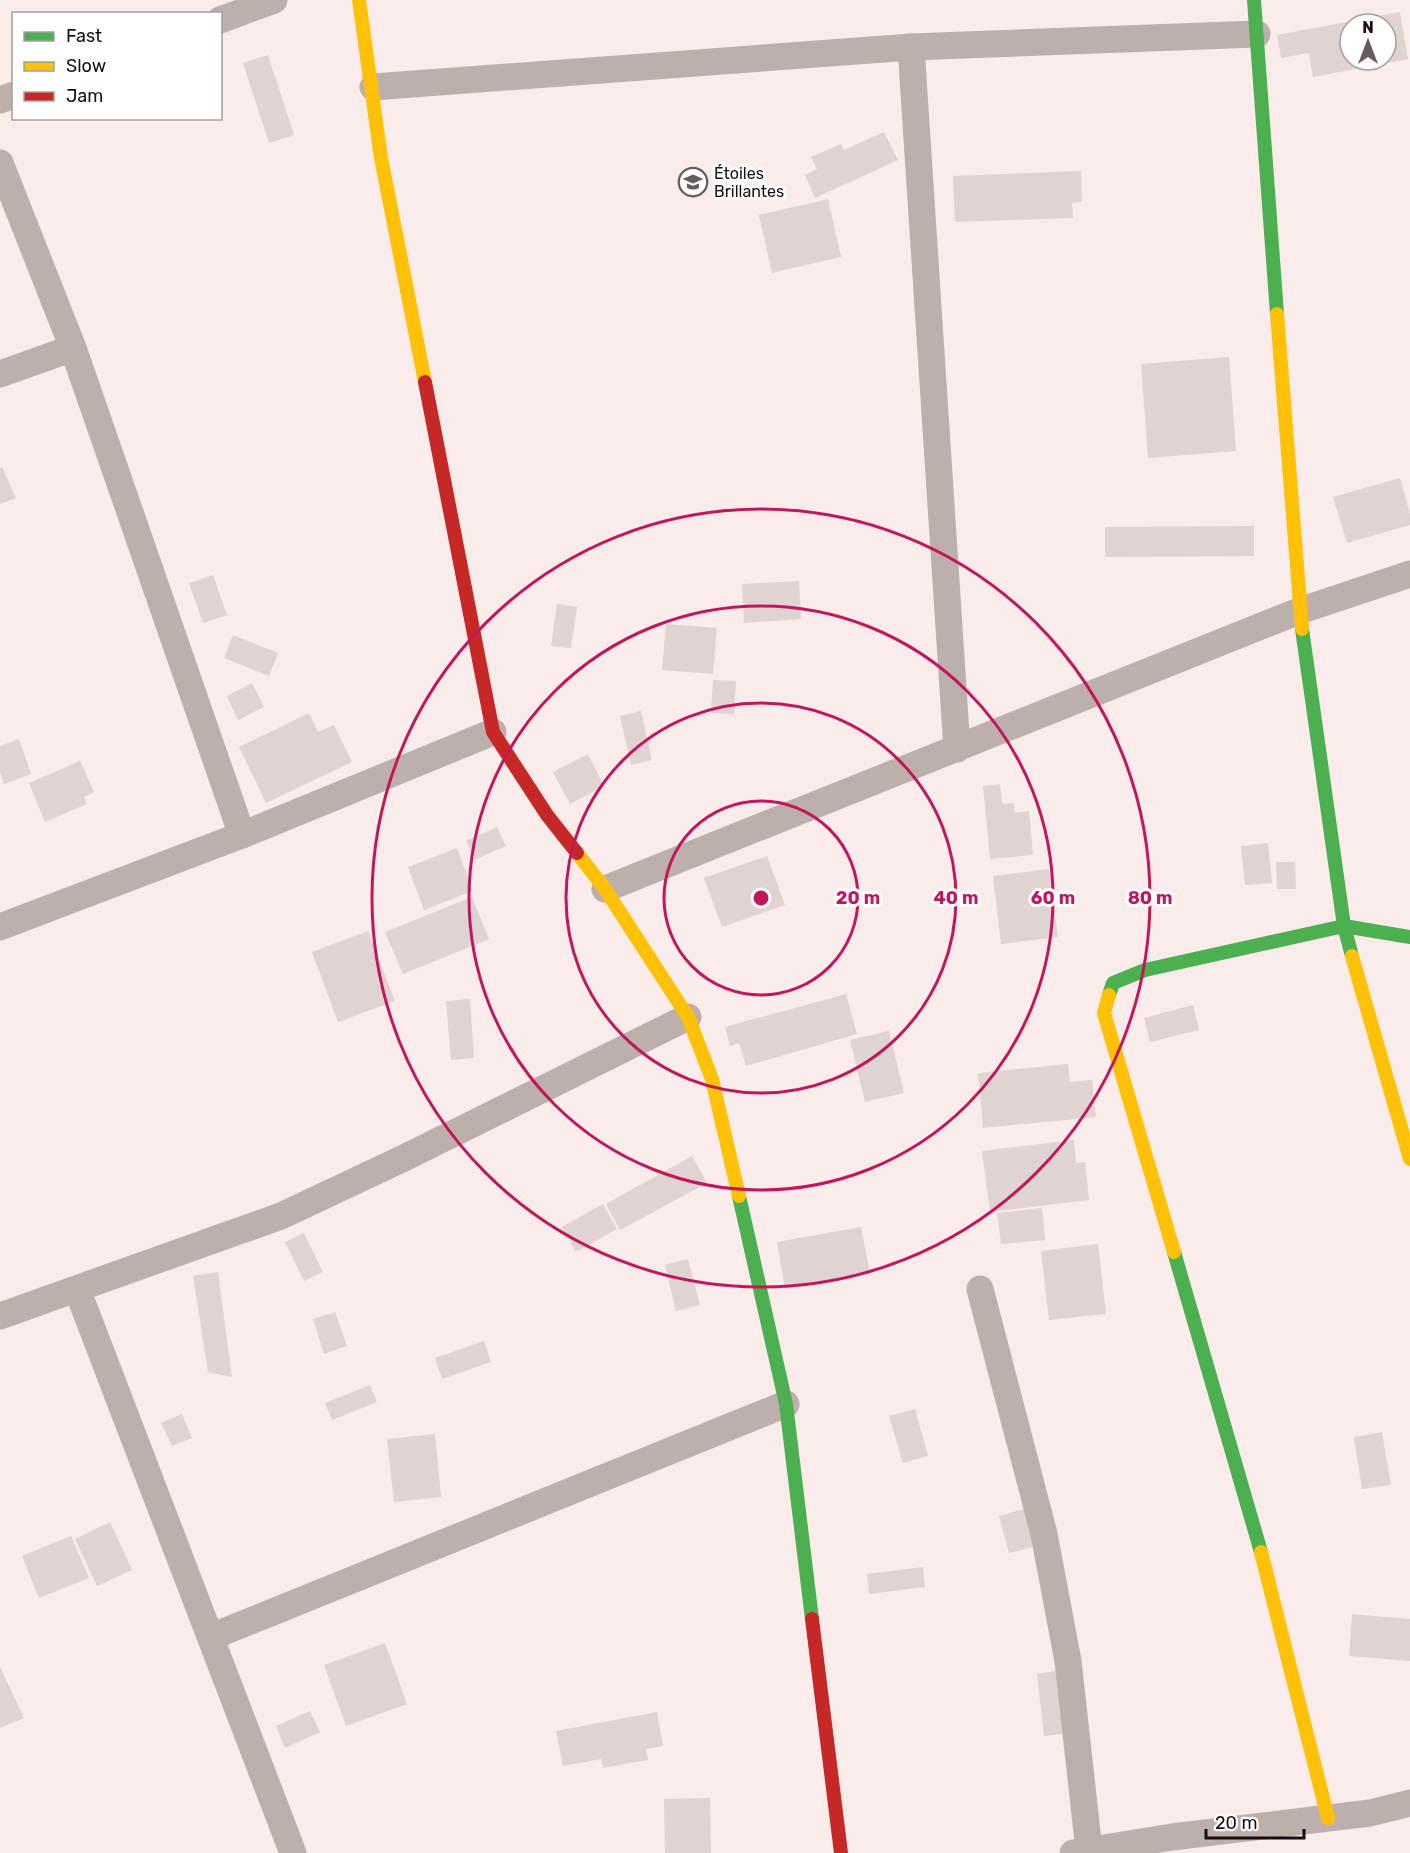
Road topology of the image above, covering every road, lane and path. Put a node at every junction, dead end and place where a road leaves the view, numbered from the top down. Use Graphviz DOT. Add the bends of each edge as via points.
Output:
graph roads {
  1 [pos="274,0"];
  2 [pos="359,0"];
  3 [pos="1254,0"];
  4 [pos="222,19"];
  5 [pos="1257,34"];
  6 [pos="911,46"];
  7 [pos="373,87"];
  8 [pos="0,163"];
  9 [pos="74,348"];
  10 [pos="0,374"];
  11 [pos="1410,574"];
  12 [pos="1299,611"];
  13 [pos="493,732"];
  14 [pos="957,749"];
  15 [pos="242,835"];
  16 [pos="605,889"];
  17 [pos="1344,926"];
  18 [pos="0,927"];
  19 [pos="1410,937"];
  20 [pos="688,1017"];
  21 [pos="1410,1159"];
  22 [pos="77,1289"];
  23 [pos="980,1289"];
  24 [pos="0,1316"];
  25 [pos="786,1404"];
  26 [pos="211,1637"];
  27 [pos="1410,1803"];
  28 [pos="1328,1818"];
  29 [pos="1080,1852"];
  30 [pos="293,1853"];
  31 [pos="841,1853"];
  1 -- 4 [label="street"];
  2 -- 7 [label="street"];
  3 -- 5 [label="street"];
  5 -- 6 [label="street"];
  5 -- 12 [label="street"];
  6 -- 7 [label="street"];
  6 -- 14 [label="street"];
  7 -- 13 [label="street" via="381,158"];
  8 -- 9 [label="street"];
  9 -- 10 [label="street"];
  9 -- 15 [label="street"];
  11 -- 12 [label="street"];
  12 -- 14 [label="street"];
  12 -- 17 [label="street"];
  13 -- 15 [label="street"];
  13 -- 16 [label="street" via="547,815"];
  14 -- 16 [label="street"];
  15 -- 18 [label="street"];
  16 -- 20 [label="street"];
  17 -- 19 [label="street"];
  17 -- 21 [label="street"];
  17 -- 28 [label="street" via="1145,970 1113,983 1104,1014 1262,1555"];
  20 -- 22 [label="street" via="281,1216"];
  20 -- 25 [label="street" via="712,1079"];
  22 -- 24 [label="street"];
  22 -- 26 [label="street"];
  23 -- 29 [label="street" via="1044,1534 1068,1661"];
  25 -- 26 [label="street"];
  25 -- 31 [label="street"];
  26 -- 30 [label="street"];
  27 -- 28 [label="street"];
  28 -- 29 [label="street"];
}
